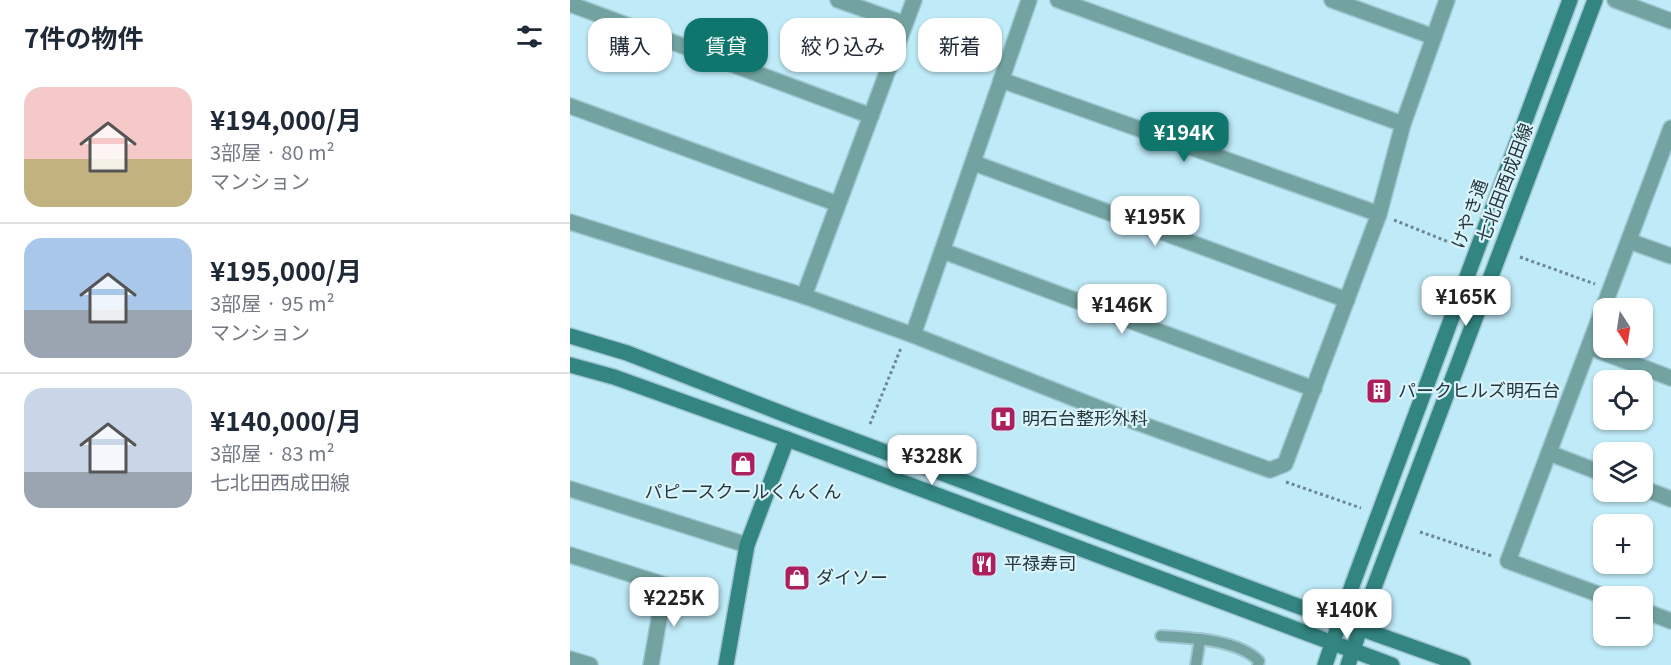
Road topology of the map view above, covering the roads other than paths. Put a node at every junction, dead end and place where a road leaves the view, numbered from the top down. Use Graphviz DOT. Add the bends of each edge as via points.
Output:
graph roads {
  1 [pos="838,0"];
  2 [pos="914,0"];
  3 [pos="1029,0"];
  4 [pos="1058,0"];
  5 [pos="1332,0"];
  6 [pos="1447,0"];
  7 [pos="1570,0"];
  8 [pos="1595,0"];
  9 [pos="1615,0"];
  10 [pos="570,4"];
  11 [pos="888,18"];
  12 [pos="906,21"];
  13 [pos="1671,21"];
  14 [pos="1434,37"];
  15 [pos="887,72"];
  16 [pos="1001,80"];
  17 [pos="570,106"];
  18 [pos="871,116"];
  19 [pos="1403,124"];
  20 [pos="1670,136"];
  21 [pos="974,162"];
  22 [pos="838,204"];
  23 [pos="1379,214"];
  24 [pos="570,222"];
  25 [pos="1629,241"];
  26 [pos="943,251"];
  27 [pos="1671,256"];
  28 [pos="804,296"];
  29 [pos="1347,300"];
  30 [pos="910,334"];
  31 [pos="570,336"];
  32 [pos="1588,347"];
  33 [pos="570,365"];
  34 [pos="1671,378"];
  35 [pos="1314,389"];
  36 [pos="787,439"];
  37 [pos="1549,453"];
  38 [pos="1593,470"];
  39 [pos="570,489"];
  40 [pos="1653,492"];
  41 [pos="1671,499"];
  42 [pos="747,545"];
  43 [pos="570,555"];
  44 [pos="1593,592"];
  45 [pos="1653,614"];
  46 [pos="1340,620"];
  47 [pos="1671,621"];
  48 [pos="1361,628"];
  49 [pos="1161,636"];
  50 [pos="1200,639"];
  51 [pos="1332,644"];
  52 [pos="1351,658"];
  53 [pos="570,659"];
  54 [pos="590,665"];
  55 [pos="651,665"];
  56 [pos="726,665"];
  57 [pos="1196,665"];
  58 [pos="1258,665"];
  59 [pos="1325,665"];
  60 [pos="1392,665"];
  61 [pos="1463,665"];
  1 -- 11 [label="street"];
  2 -- 12 [label="street"];
  3 -- 16 [label="street"];
  4 -- 19 [label="street"];
  5 -- 14 [label="street"];
  6 -- 14 [label="street"];
  7 -- 46 [label="street, けやき通"];
  8 -- 48 [label="street, 七北田西成田線"];
  9 -- 13 [label="street"];
  10 -- 18 [label="street"];
  14 -- 19 [label="street"];
  15 -- 18 [label="street"];
  16 -- 21 [label="street"];
  16 -- 23 [label="street"];
  17 -- 22 [label="street"];
  18 -- 22 [label="street"];
  19 -- 23 [label="street"];
  20 -- 25 [label="street"];
  21 -- 26 [label="street"];
  21 -- 29 [label="street"];
  22 -- 28 [label="street"];
  23 -- 29 [label="street"];
  24 -- 28 [label="street"];
  25 -- 27 [label="street"];
  25 -- 32 [label="street"];
  26 -- 30 [label="street"];
  26 -- 35 [label="street"];
  28 -- 30 [label="street"];
  29 -- 35 [label="street"];
  30 -- 35 [label="street" via="1270,470 1285,464"];
  31 -- 46 [label="street" via="627,353"];
  32 -- 34 [label="street"];
  32 -- 37 [label="street"];
  33 -- 36 [label="street"];
  36 -- 42 [label="street"];
  36 -- 51 [label="street"];
  37 -- 38 [label="street"];
  37 -- 44 [label="street" via="1508,561"];
  39 -- 42 [label="street"];
  40 -- 41 [label="street"];
  42 -- 56 [label="street"];
  43 -- 55 [label="street" via="665,585"];
  45 -- 47 [label="street"];
  46 -- 48 [label="street"];
  46 -- 51 [label="street, けやき通"];
  48 -- 52 [label="street, 七北田西成田線"];
  48 -- 61 [label="street"];
  49 -- 50 [label="lane"];
  50 -- 57 [label="lane"];
  50 -- 58 [label="lane" via="1251,653"];
  51 -- 52 [label="street"];
  51 -- 59 [label="street, けやき通"];
  52 -- 60 [label="street"];
  53 -- 54 [label="street"];
}
